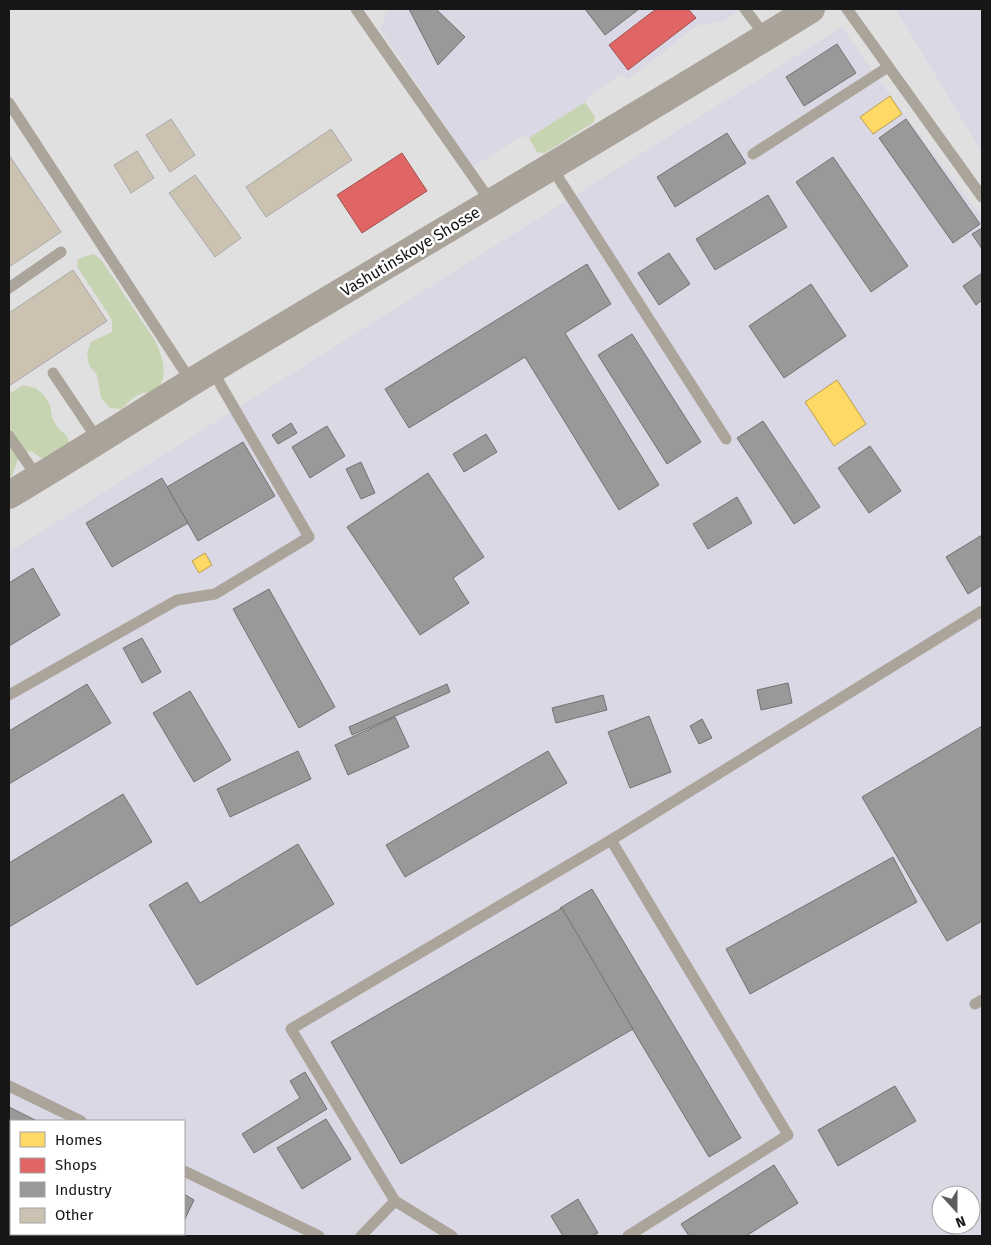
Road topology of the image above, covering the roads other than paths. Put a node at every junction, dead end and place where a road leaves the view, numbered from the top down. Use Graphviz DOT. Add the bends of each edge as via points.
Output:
graph roads {
  1 [pos="356,9"];
  2 [pos="744,9"];
  3 [pos="811,9"];
  4 [pos="847,9"];
  5 [pos="766,37"];
  6 [pos="888,67"];
  7 [pos="9,102"];
  8 [pos="753,154"];
  9 [pos="552,168"];
  10 [pos="982,197"];
  11 [pos="491,202"];
  12 [pos="61,252"];
  13 [pos="9,288"];
  14 [pos="53,373"];
  15 [pos="202,376"];
  16 [pos="9,436"];
  17 [pos="726,439"];
  18 [pos="98,440"];
  19 [pos="38,478"];
  20 [pos="9,495"];
  21 [pos="982,611"];
  22 [pos="9,695"];
  23 [pos="611,840"];
  24 [pos="9,1086"];
  25 [pos="79,1120"];
  26 [pos="185,1172"];
  27 [pos="395,1201"];
  28 [pos="296,1231"];
  29 [pos="319,1236"];
  30 [pos="361,1236"];
  31 [pos="452,1236"];
  32 [pos="628,1236"];
  1 -- 11 [label="lane"];
  2 -- 5 [label="lane"];
  3 -- 5 [label="street, Vashutinskoye Shosse"];
  4 -- 6 [label="lane"];
  5 -- 9 [label="street, Vashutinskoye Shosse"];
  6 -- 8 [label="lane"];
  6 -- 10 [label="lane"];
  7 -- 15 [label="lane"];
  9 -- 11 [label="street, Vashutinskoye Shosse"];
  9 -- 17 [label="lane"];
  11 -- 15 [label="street, Vashutinskoye Shosse"];
  12 -- 13 [label="lane"];
  14 -- 18 [label="lane"];
  15 -- 18 [label="street, Vashutinskoye Shosse"];
  15 -- 22 [label="lane" via="309,537 215,594 177,600"];
  16 -- 19 [label="lane"];
  18 -- 19 [label="street, Vashutinskoye Shosse"];
  19 -- 20 [label="street, Vashutinskoye Shosse"];
  21 -- 23 [label="lane"];
  23 -- 27 [label="lane" via="291,1029"];
  23 -- 32 [label="lane" via="788,1135"];
  24 -- 25 [label="lane"];
  26 -- 28 [label="lane"];
  27 -- 30 [label="lane"];
  27 -- 31 [label="lane"];
  28 -- 29 [label="lane"];
}
